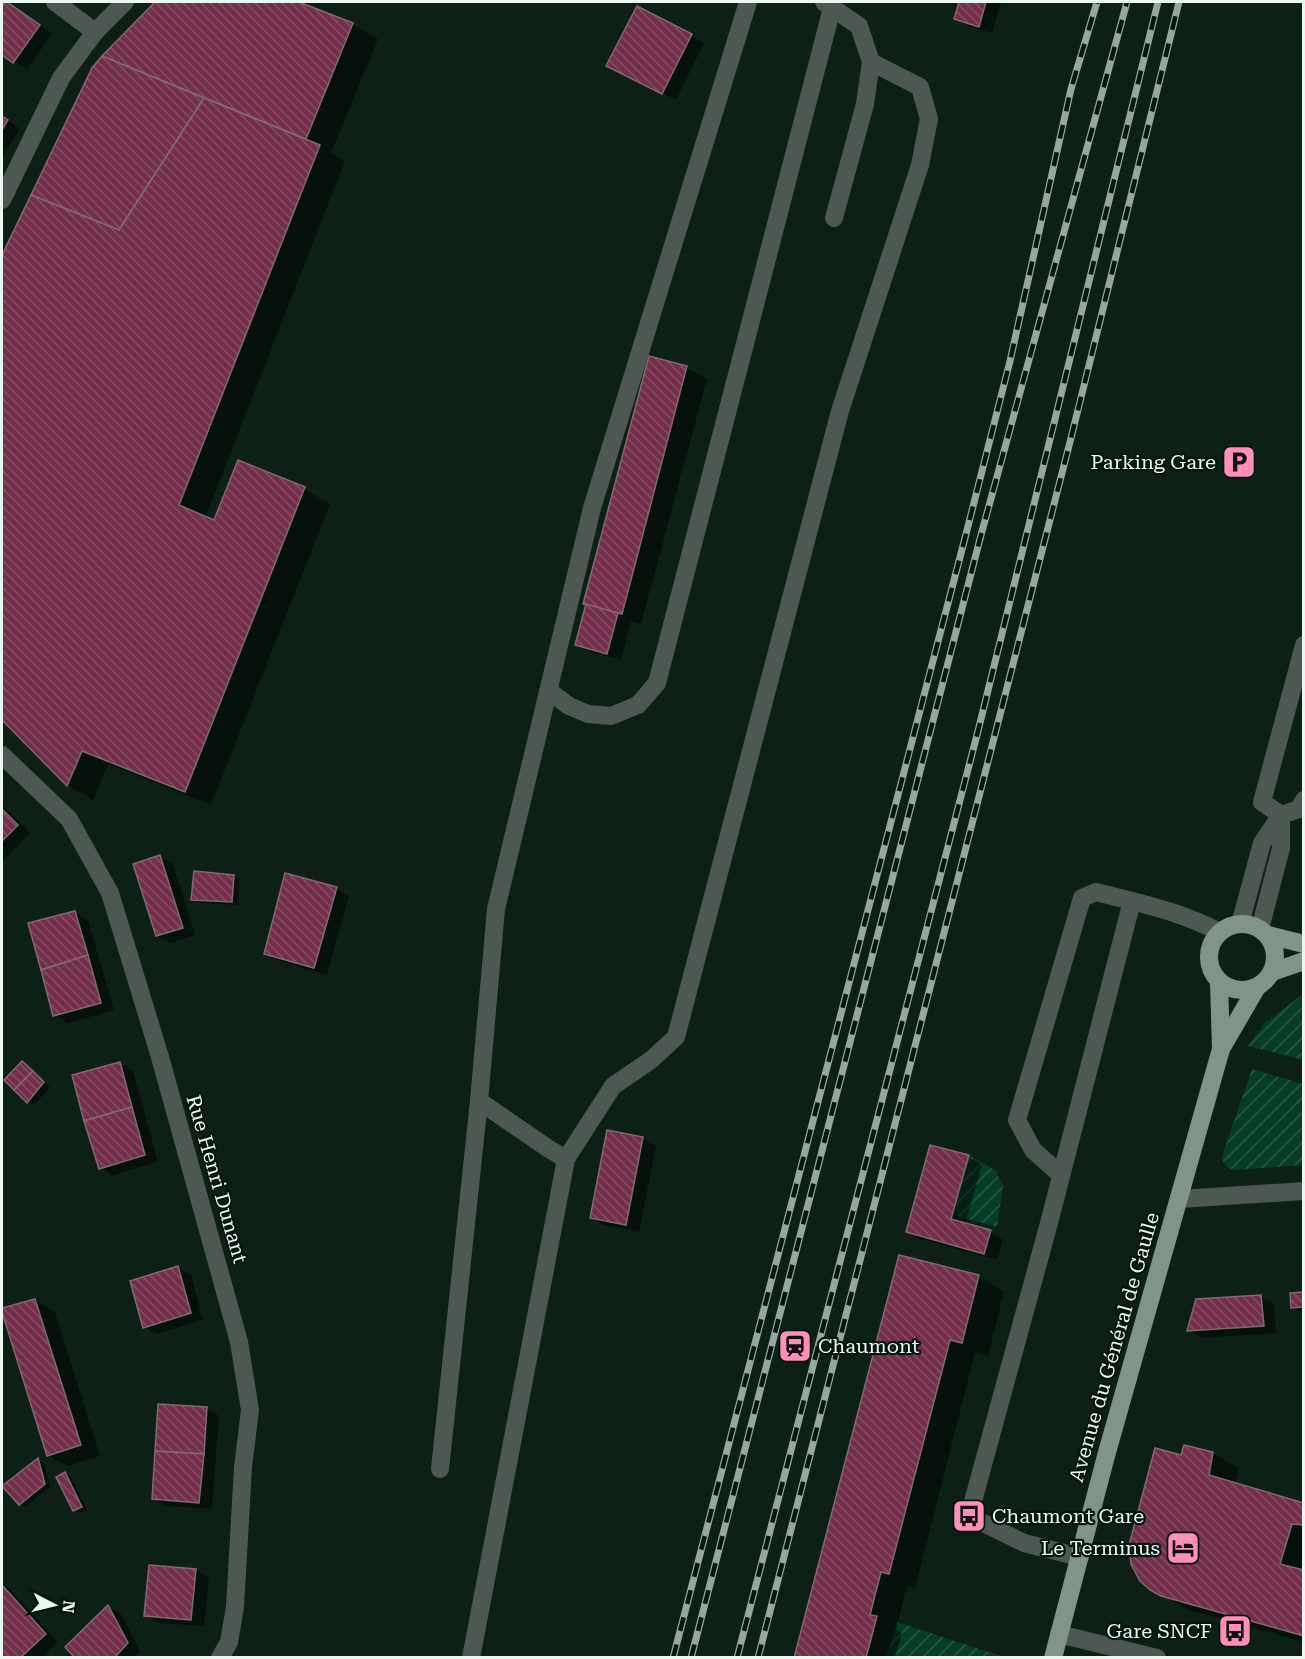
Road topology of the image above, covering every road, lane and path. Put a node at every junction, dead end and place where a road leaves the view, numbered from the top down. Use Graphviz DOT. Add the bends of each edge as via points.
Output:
graph roads {
  1 [pos="55,2"];
  2 [pos="125,2"];
  3 [pos="748,2"];
  4 [pos="827,4"];
  5 [pos="95,32"];
  6 [pos="871,62"];
  7 [pos="2,200"];
  8 [pos="834,218"];
  9 [pos="1304,645"];
  10 [pos="549,691"];
  11 [pos="1298,691"];
  12 [pos="2,755"];
  13 [pos="1304,800"];
  14 [pos="1281,814"];
  15 [pos="1132,901"];
  16 [pos="1240,924"];
  17 [pos="1219,932"];
  18 [pos="1264,932"];
  19 [pos="1304,944"];
  20 [pos="1304,961"];
  21 [pos="1272,972"];
  22 [pos="1218,981"];
  23 [pos="1257,987"];
  24 [pos="1221,1049"];
  25 [pos="479,1101"];
  26 [pos="566,1159"];
  27 [pos="1061,1175"];
  28 [pos="1304,1191"];
  29 [pos="1180,1199"];
  30 [pos="440,1469"];
  31 [pos="1080,1557"];
  32 [pos="1059,1634"];
  33 [pos="220,1658"];
  34 [pos="471,1658"];
  35 [pos="1053,1658"];
  36 [pos="1157,1658"];
  1 -- 5 [label="street"];
  2 -- 5 [label="street"];
  3 -- 10 [label="street" via="592,508"];
  4 -- 6 [label="street" via="859,26"];
  4 -- 10 [label="street" via="657,683 638,705 611,716 588,714"];
  5 -- 7 [label="street" via="61,78"];
  6 -- 8 [label="street" via="865,104"];
  6 -- 26 [label="street" via="920,87 929,119 920,165 840,411 676,1036 651,1060 613,1086"];
  9 -- 11 [label="street"];
  10 -- 25 [label="street" via="496,909"];
  11 -- 14 [label="street" via="1262,802"];
  12 -- 33 [label="street, Rue Henri Dunant" via="69,819 110,893 239,1342 250,1410 235,1607 229,1642"];
  13 -- 14 [label="street" via="1299,809"];
  14 -- 16 [label="street" via="1262,843"];
  14 -- 18 [label="street" via="1281,848"];
  15 -- 17 [label="street" via="1179,913"];
  15 -- 27 [label="street"];
  15 -- 27 [label="street" via="1096,892 1082,898 1017,1120 1033,1150"];
  16 -- 17 [label="main road"];
  16 -- 18 [label="main road" via="1251,924"];
  17 -- 22 [label="main road" via="1212,941 1209,963"];
  18 -- 19 [label="main road"];
  18 -- 21 [label="main road" via="1275,953"];
  20 -- 21 [label="main road"];
  21 -- 23 [label="main road"];
  22 -- 23 [label="main road" via="1237,990"];
  22 -- 24 [label="main road, Avenue du Général de Gaulle"];
  23 -- 24 [label="main road, Avenue du Général de Gaulle"];
  24 -- 29 [label="main road, Avenue du Général de Gaulle"];
  25 -- 26 [label="street"];
  25 -- 30 [label="street"];
  26 -- 34 [label="street"];
  27 -- 31 [label="street" via="969,1516 1024,1543"];
  28 -- 29 [label="street"];
  29 -- 31 [label="main road, Avenue du Général de Gaulle"];
  31 -- 32 [label="main road, Avenue du Général de Gaulle"];
  32 -- 35 [label="main road, Avenue du Général de Gaulle"];
  32 -- 36 [label="street"];
}
